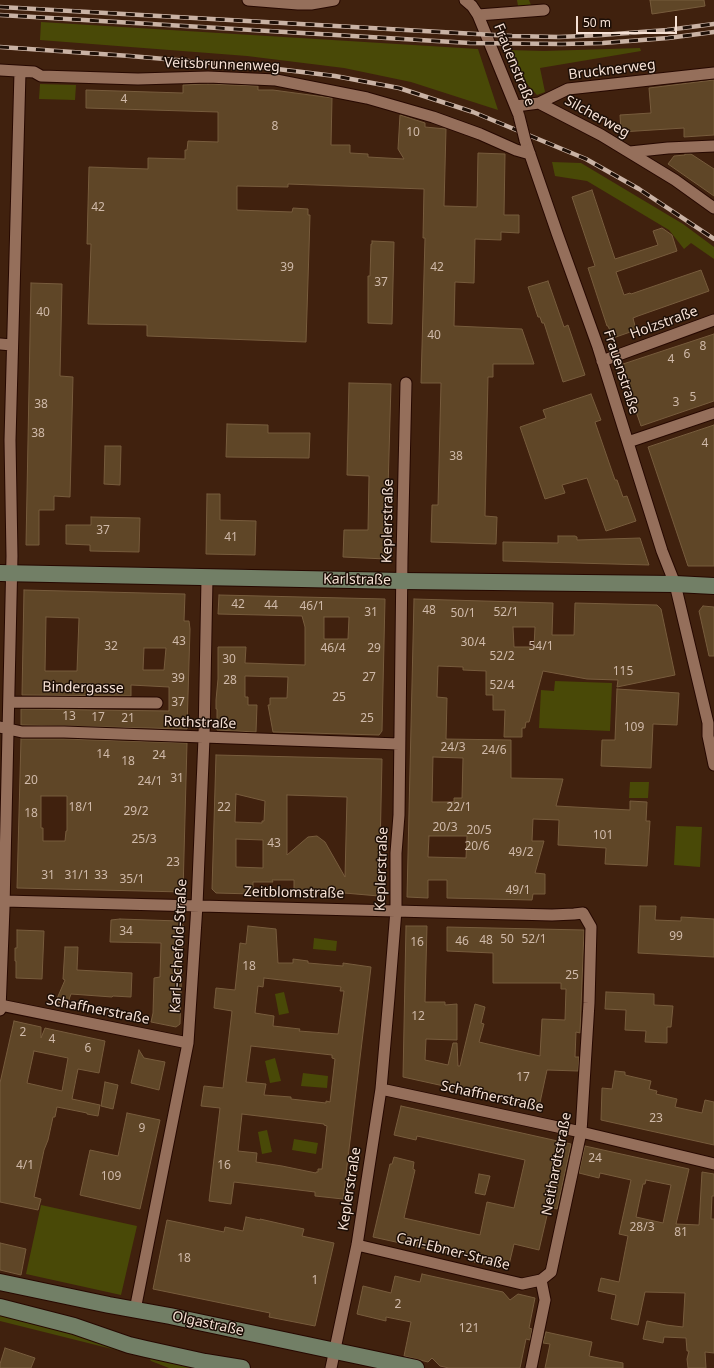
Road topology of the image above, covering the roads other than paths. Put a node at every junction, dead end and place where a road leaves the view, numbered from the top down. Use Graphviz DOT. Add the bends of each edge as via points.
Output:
graph roads {
  1 [pos="248,0"];
  2 [pos="334,0"];
  3 [pos="465,0"];
  4 [pos="544,10"];
  5 [pos="478,15"];
  6 [pos="0,70"];
  7 [pos="20,72"];
  8 [pos="714,73"];
  9 [pos="539,103"];
  10 [pos="517,111"];
  11 [pos="714,146"];
  12 [pos="630,152"];
  13 [pos="530,154"];
  14 [pos="714,208"];
  15 [pos="714,320"];
  16 [pos="0,344"];
  17 [pos="12,345"];
  18 [pos="602,361"];
  19 [pos="406,383"];
  20 [pos="714,413"];
  21 [pos="628,442"];
  22 [pos="6,573"];
  23 [pos="207,578"];
  24 [pos="402,581"];
  25 [pos="675,584"];
  26 [pos="714,586"];
  27 [pos="9,702"];
  28 [pos="157,703"];
  29 [pos="4,728"];
  30 [pos="204,738"];
  31 [pos="399,744"];
  32 [pos="714,765"];
  33 [pos="4,796"];
  34 [pos="4,901"];
  35 [pos="197,905"];
  36 [pos="396,910"];
  37 [pos="583,912"];
  38 [pos="0,1007"];
  39 [pos="188,1043"];
  40 [pos="381,1089"];
  41 [pos="581,1132"];
  42 [pos="714,1164"];
  43 [pos="357,1245"];
  44 [pos="541,1280"];
  45 [pos="0,1282"];
  46 [pos="0,1307"];
  47 [pos="135,1310"];
  48 [pos="335,1350"];
  49 [pos="242,1368"];
  50 [pos="331,1368"];
  51 [pos="416,1368"];
  52 [pos="531,1368"];
  1 -- 2 [label="street" via="298,4"];
  3 -- 5 [label="street, Frauenstraße"];
  4 -- 5 [label="street"];
  5 -- 10 [label="street, Frauenstraße"];
  6 -- 7 [label="street, Veitsbrunnenweg"];
  7 -- 13 [label="street, Veitsbrunnenweg" via="34,72 41,76 276,80 367,98 433,117"];
  7 -- 17 [label="street"];
  8 -- 9 [label="street, Brucknerweg" via="568,89"];
  9 -- 10 [label="street, Brucknerweg"];
  9 -- 12 [label="street, Silcherweg"];
  10 -- 13 [label="street, Frauenstraße, bridge"];
  11 -- 12 [label="street, Silcherweg"];
  12 -- 14 [label="street"];
  13 -- 18 [label="street, Frauenstraße"];
  15 -- 18 [label="street, Holzstraße"];
  16 -- 17 [label="street"];
  17 -- 22 [label="street" via="12,556"];
  18 -- 21 [label="street, Frauenstraße"];
  19 -- 24 [label="street, Keplerstraße"];
  20 -- 21 [label="street"];
  21 -- 25 [label="street, Frauenstraße"];
  22 -- 23 [label="main road, Karlstraße"];
  22 -- 27 [label="street"];
  23 -- 24 [label="main road, Karlstraße"];
  23 -- 30 [label="street, Karl-Schefold-Straße"];
  24 -- 25 [label="main road, Karlstraße"];
  24 -- 31 [label="street, Keplerstraße"];
  25 -- 26 [label="main road, Karlstraße"];
  25 -- 32 [label="street, Frauenstraße" via="708,723"];
  27 -- 28 [label="street, Bindergasse"];
  27 -- 29 [label="street"];
  29 -- 30 [label="street, Rothstraße" via="22,732"];
  29 -- 33 [label="street"];
  30 -- 31 [label="street, Rothstraße"];
  30 -- 35 [label="street, Karl-Schefold-Straße"];
  31 -- 36 [label="street, Keplerstraße"];
  33 -- 34 [label="street"];
  34 -- 35 [label="street, Zeitblomstraße"];
  34 -- 38 [label="street"];
  35 -- 36 [label="street, Zeitblomstraße"];
  35 -- 39 [label="street, Karl-Schefold-Straße"];
  36 -- 37 [label="street, Zeitblomstraße" via="558,915"];
  36 -- 40 [label="street, Keplerstraße"];
  37 -- 41 [label="street, Neithardtstraße" via="591,927"];
  38 -- 39 [label="street, Schaffnerstraße"];
  39 -- 47 [label="street, Karl-Schefold-Straße"];
  40 -- 41 [label="street, Schaffnerstraße"];
  40 -- 43 [label="street, Keplerstraße"];
  41 -- 42 [label="street, Schaffnerstraße"];
  41 -- 44 [label="street, Neithardtstraße" via="550,1272"];
  43 -- 44 [label="street, Carl-Ebner-Straße" via="522,1284"];
  43 -- 48 [label="street, Keplerstraße"];
  44 -- 52 [label="street" via="545,1300"];
  45 -- 47 [label="main road, Olgastraße"];
  46 -- 49 [label="main road" via="68,1324 146,1349"];
  47 -- 48 [label="main road, Olgastraße"];
  48 -- 50 [label="street, Keplerstraße"];
  48 -- 51 [label="main road, Olgastraße"];
}
